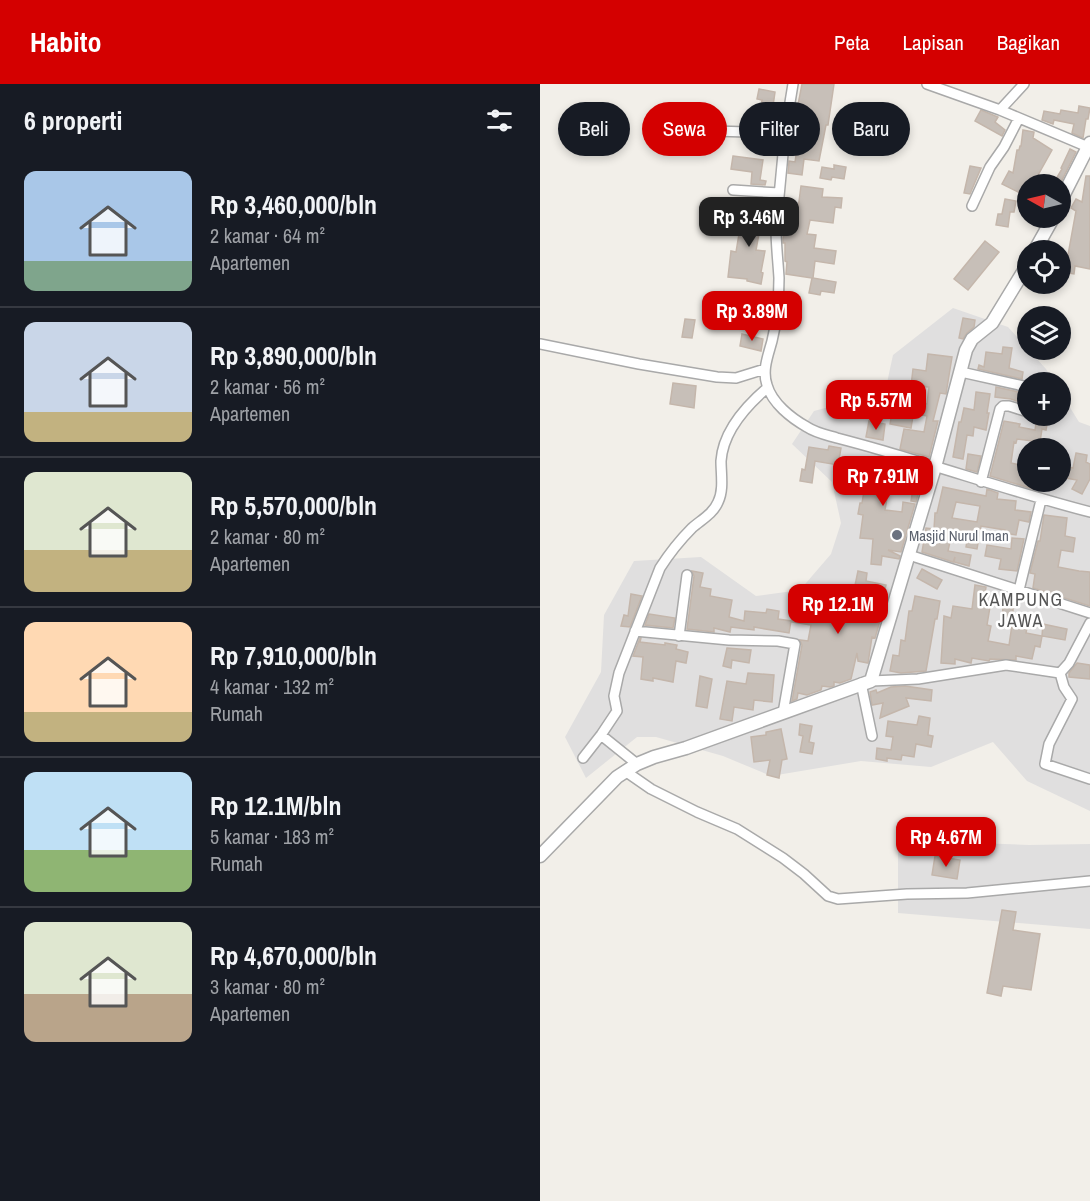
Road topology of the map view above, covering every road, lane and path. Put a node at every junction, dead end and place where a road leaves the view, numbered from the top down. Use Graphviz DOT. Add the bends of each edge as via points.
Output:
graph roads {
  1 [pos="793,84"];
  2 [pos="1024,84"];
  3 [pos="930,85"];
  4 [pos="790,102"];
  5 [pos="1000,110"];
  6 [pos="1019,118"];
  7 [pos="1089,145"];
  8 [pos="783,156"];
  9 [pos="1071,180"];
  10 [pos="733,190"];
  11 [pos="779,193"];
  12 [pos="972,206"];
  13 [pos="1017,282"];
  14 [pos="540,344"];
  15 [pos="961,372"];
  16 [pos="765,379"];
  17 [pos="1017,385"];
  18 [pos="1017,409"];
  19 [pos="935,467"];
  20 [pos="981,482"];
  21 [pos="1041,500"];
  22 [pos="1090,512"];
  23 [pos="909,555"];
  24 [pos="687,574"];
  25 [pos="1019,590"];
  26 [pos="1090,613"];
  27 [pos="635,630"];
  28 [pos="1089,630"];
  29 [pos="679,636"];
  30 [pos="1060,673"];
  31 [pos="866,682"];
  32 [pos="783,713"];
  33 [pos="601,735"];
  34 [pos="873,736"];
  35 [pos="583,758"];
  36 [pos="637,764"];
  37 [pos="625,771"];
  38 [pos="1090,779"];
  39 [pos="540,856"];
  40 [pos="1090,881"];
  1 -- 4 [label="street"];
  2 -- 5 [label="street"];
  3 -- 5 [label="street"];
  5 -- 6 [label="street"];
  6 -- 7 [label="street"];
  6 -- 12 [label="street"];
  7 -- 9 [label="street"];
  8 -- 11 [label="street"];
  10 -- 11 [label="street"];
  11 -- 16 [label="street" via="777,310"];
  13 -- 15 [label="street" via="992,323 972,339"];
  14 -- 16 [label="street" via="724,378"];
  15 -- 17 [label="street"];
  15 -- 19 [label="street"];
  16 -- 19 [label="street" via="783,409 807,428"];
  16 -- 27 [label="street" via="724,444 718,503 669,554"];
  18 -- 20 [label="street" via="1000,409"];
  19 -- 20 [label="street"];
  19 -- 23 [label="street"];
  20 -- 21 [label="street"];
  21 -- 22 [label="street"];
  21 -- 25 [label="street"];
  23 -- 25 [label="street"];
  23 -- 31 [label="street"];
  24 -- 29 [label="street"];
  25 -- 26 [label="street"];
  27 -- 29 [label="street"];
  27 -- 33 [label="street" via="615,690 617,711"];
  28 -- 30 [label="street"];
  29 -- 32 [label="street" via="795,644"];
  30 -- 31 [label="street" via="1006,665 918,679"];
  30 -- 38 [label="street" via="1072,699 1049,744 1045,764"];
  31 -- 32 [label="street"];
  31 -- 34 [label="street"];
  32 -- 36 [label="street"];
  33 -- 35 [label="street"];
  33 -- 36 [label="street"];
  36 -- 37 [label="street"];
  37 -- 39 [label="street"];
  37 -- 40 [label="street" via="651,789 736,829 783,858 828,896 838,899 967,893"];
}
